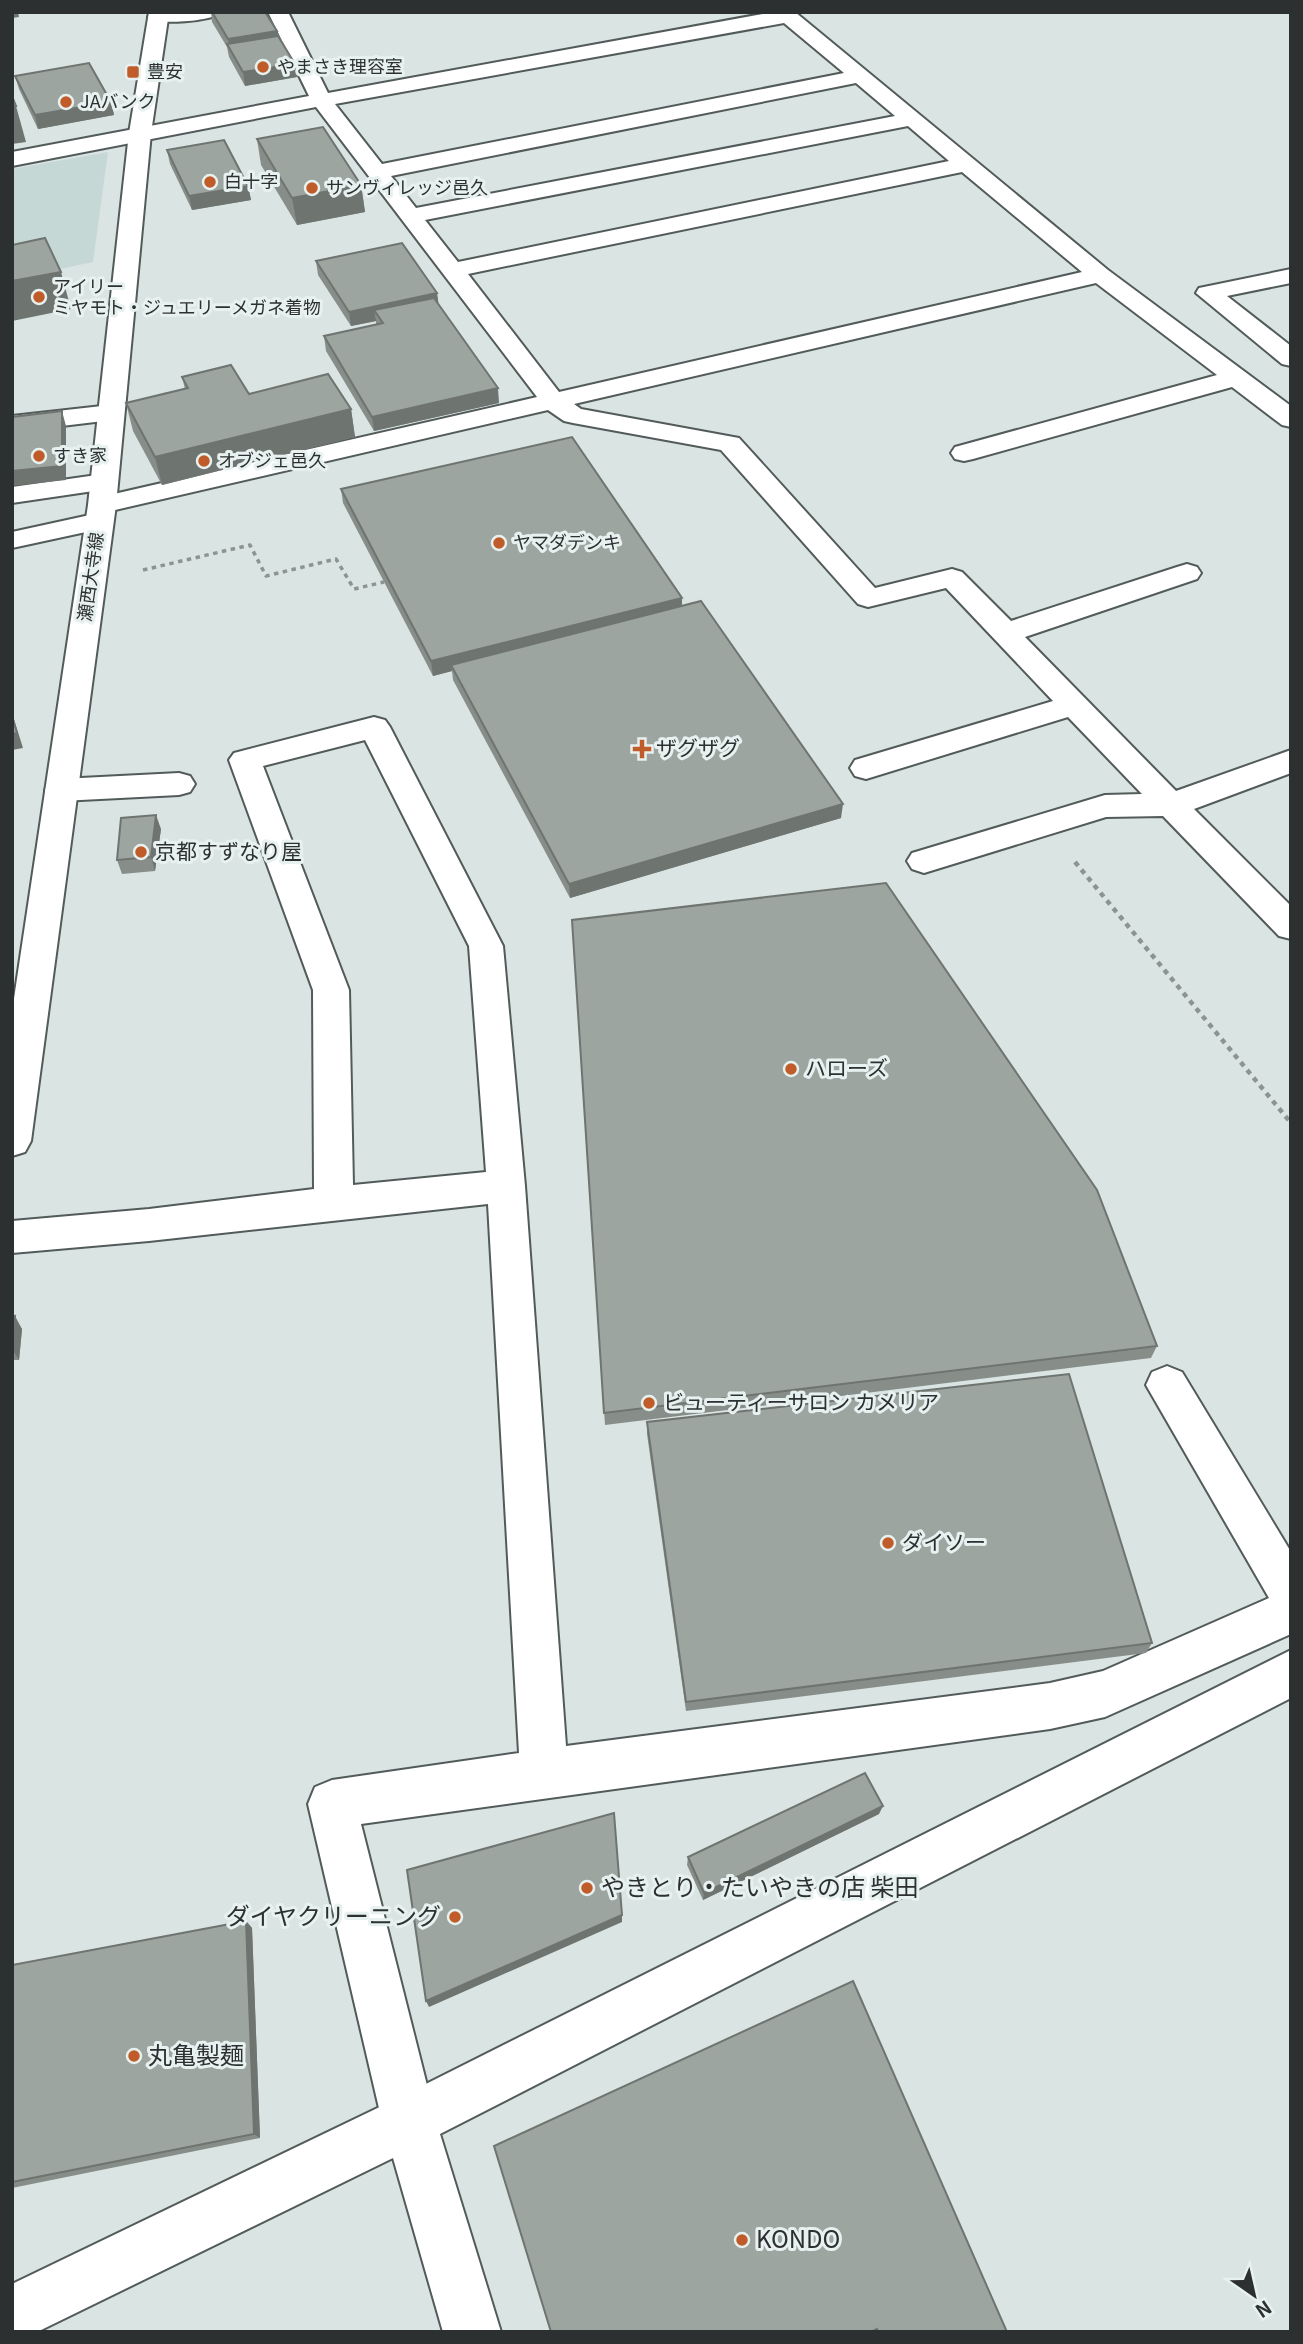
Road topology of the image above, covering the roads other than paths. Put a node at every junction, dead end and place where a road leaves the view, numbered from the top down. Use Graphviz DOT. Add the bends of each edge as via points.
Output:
graph roads {
  1 [pos="213,12"];
  2 [pos="278,12"];
  3 [pos="786,14"];
  4 [pos="158,15"];
  5 [pos="861,76"];
  6 [pos="311,101"];
  7 [pos="912,119"];
  8 [pos="139,139"];
  9 [pos="12,159"];
  10 [pos="967,164"];
  11 [pos="377,172"];
  12 [pos="411,216"];
  13 [pos="452,270"];
  14 [pos="1100,275"];
  15 [pos="1291,276"];
  16 [pos="1291,359"];
  17 [pos="1236,378"];
  18 [pos="554,402"];
  19 [pos="111,413"];
  20 [pos="1291,419"];
  21 [pos="12,425"];
  22 [pos="964,453"];
  23 [pos="12,495"];
  24 [pos="102,503"];
  25 [pos="12,540"];
  26 [pos="1187,573"];
  27 [pos="1006,633"];
  28 [pos="1074,705"];
  29 [pos="1291,761"];
  30 [pos="866,768"];
  31 [pos="180,784"];
  32 [pos="61,790"];
  33 [pos="1171,805"];
  34 [pos="924,861"];
  35 [pos="1291,927"];
  36 [pos="12,1141"];
  37 [pos="506,1186"];
  38 [pos="334,1203"];
  39 [pos="12,1237"];
  40 [pos="1167,1385"];
  41 [pos="1291,1594"];
  42 [pos="1291,1611"];
  43 [pos="1291,1673"];
  44 [pos="544,1773"];
  45 [pos="409,2121"];
  46 [pos="12,2314"];
  47 [pos="472,2332"];
  1 -- 4 [label="street"];
  2 -- 6 [label="street"];
  3 -- 5 [label="street"];
  3 -- 6 [label="street"];
  4 -- 8 [label="street, 瀬西大寺線"];
  5 -- 7 [label="street"];
  5 -- 11 [label="street"];
  6 -- 8 [label="street"];
  6 -- 11 [label="street"];
  7 -- 10 [label="street"];
  7 -- 12 [label="street"];
  8 -- 9 [label="street"];
  8 -- 19 [label="street, 瀬西大寺線"];
  10 -- 13 [label="street"];
  10 -- 14 [label="street"];
  11 -- 12 [label="street"];
  12 -- 13 [label="street"];
  13 -- 18 [label="street"];
  14 -- 17 [label="street"];
  14 -- 18 [label="street"];
  15 -- 16 [label="street" via="1208,293"];
  17 -- 20 [label="street"];
  17 -- 22 [label="street"];
  18 -- 24 [label="street"];
  18 -- 27 [label="street" via="573,415 730,444 868,598 952,578"];
  19 -- 21 [label="street"];
  19 -- 24 [label="street, 瀬西大寺線"];
  23 -- 24 [label="street"];
  24 -- 25 [label="street"];
  24 -- 32 [label="street, 瀬西大寺線"];
  26 -- 27 [label="street"];
  27 -- 28 [label="street"];
  28 -- 30 [label="street"];
  28 -- 33 [label="street"];
  29 -- 33 [label="street"];
  31 -- 32 [label="street"];
  32 -- 36 [label="street, 瀬西大寺線"];
  33 -- 34 [label="street" via="1105,806"];
  33 -- 35 [label="street"];
  37 -- 38 [label="street"];
  37 -- 38 [label="street" via="486,946 374,727 245,760 331,990"];
  37 -- 44 [label="street"];
  38 -- 39 [label="street"];
  40 -- 41 [label="street"];
  42 -- 44 [label="street" via="1105,1694 1050,1706"];
  43 -- 45 [label="street"];
  44 -- 45 [label="street" via="332,1804"];
  45 -- 46 [label="street"];
  45 -- 47 [label="street"];
}
